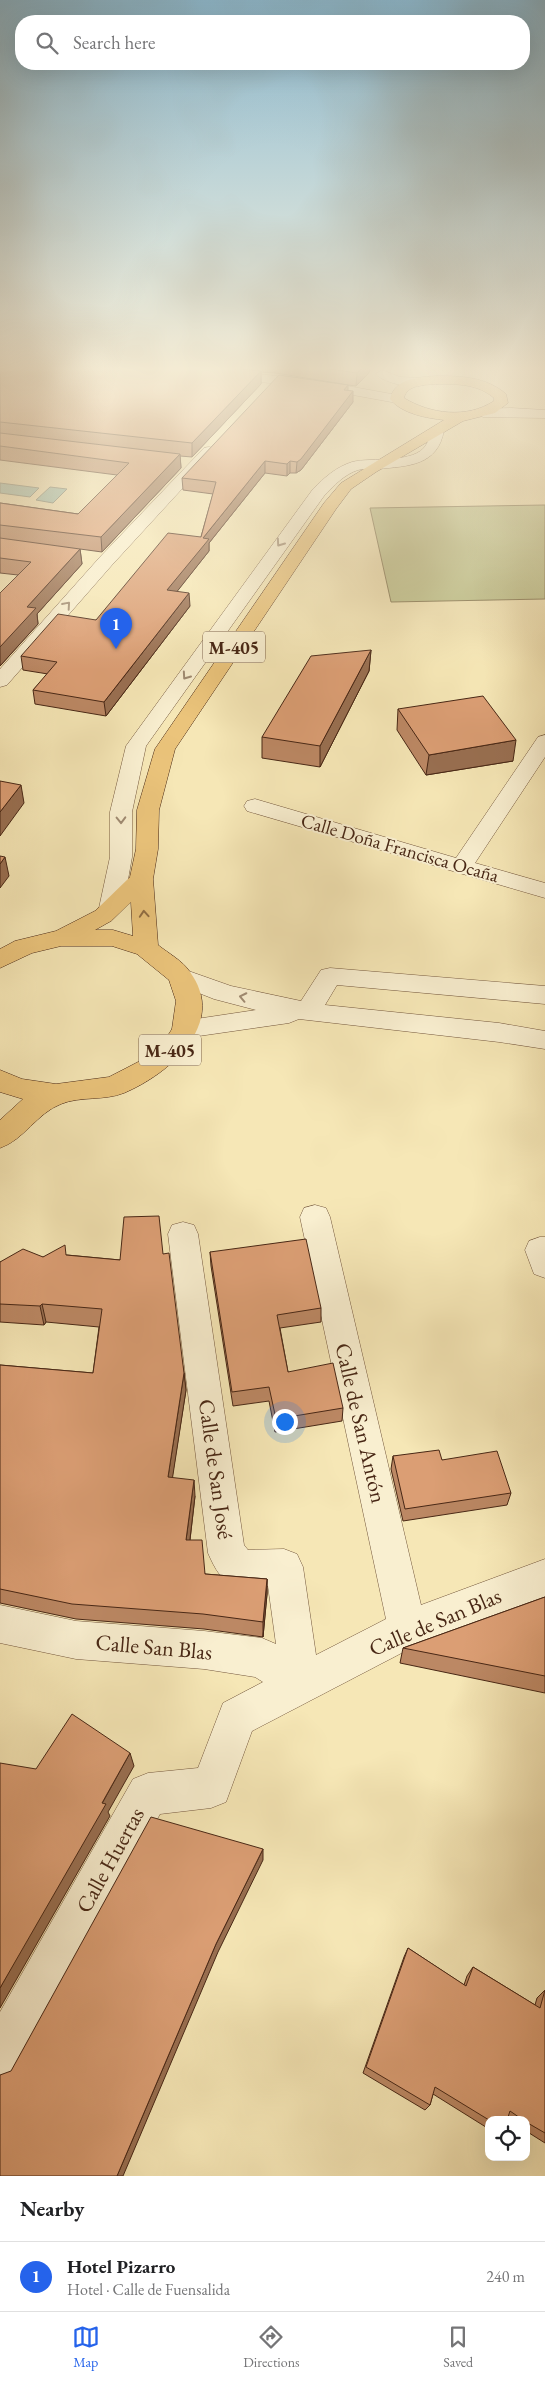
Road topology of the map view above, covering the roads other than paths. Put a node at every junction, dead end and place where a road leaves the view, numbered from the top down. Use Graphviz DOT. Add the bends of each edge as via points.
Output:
graph roads {
  1 [pos="193,468"];
  2 [pos="374,468"];
  3 [pos="375,468"];
  4 [pos="87,558"];
  5 [pos="106,561"];
  6 [pos="0,681"];
  7 [pos="545,741"];
  8 [pos="255,806"];
  9 [pos="462,866"];
  10 [pos="141,879"];
  11 [pos="545,891"];
  12 [pos="111,908"];
  13 [pos="61,938"];
  14 [pos="146,948"];
  15 [pos="0,960"];
  16 [pos="180,976"];
  17 [pos="545,995"];
  18 [pos="308,1011"];
  19 [pos="185,1029"];
  20 [pos="545,1040"];
  21 [pos="0,1080"];
  22 [pos="56,1094"];
  23 [pos="0,1137"];
  24 [pos="315,1217"];
  25 [pos="183,1234"];
  26 [pos="545,1250"];
  27 [pos="545,1265"];
  28 [pos="545,1578"];
  29 [pos="0,1624"];
  30 [pos="407,1629"];
  31 [pos="301,1684"];
  32 [pos="0,2058"];
  1 -- 5 [label="street"];
  2 -- 12 [label="street, one-way" via="308,504 136,746 121,812 121,857"];
  3 -- 10 [label="main road, M-405" via="346,486 330,506 165,749 148,810 147,849"];
  4 -- 5 [label="street"];
  6 -- 5 [label="street, one-way"];
  7 -- 9 [label="street"];
  8 -- 9 [label="street, Calle Doña Francisca Ocaña"];
  9 -- 11 [label="street, Calle Doña Francisca Ocaña"];
  10 -- 12 [label="main road"];
  14 -- 10 [label="main road, M-405, one-way"];
  12 -- 13 [label="main road" via="103,916"];
  13 -- 14 [label="main road" via="113,938"];
  13 -- 15 [label="main road" via="24,947"];
  14 -- 16 [label="main road"];
  18 -- 16 [label="street, one-way" via="213,990"];
  16 -- 19 [label="main road, M-405" via="189,1001"];
  17 -- 18 [label="street" via="330,976"];
  18 -- 19 [label="street"];
  18 -- 20 [label="street"];
  19 -- 22 [label="main road, M-405" via="176,1044 150,1068 114,1086"];
  21 -- 22 [label="main road, M-405" via="17,1088"];
  22 -- 23 [label="main road, M-405" via="32,1107"];
  24 -- 30 [label="street, Calle de San Antón"];
  25 -- 31 [label="street, Calle de San José" via="228,1553 240,1569 284,1567"];
  26 -- 27 [label="street" via="540,1250"];
  28 -- 30 [label="street, Calle de San Blas"];
  29 -- 31 [label="street, Calle San Blas" via="76,1640 262,1658"];
  30 -- 31 [label="street, Calle de San Blas"];
  31 -- 32 [label="street, Calle Huertas" via="237,1717 211,1787 148,1794"];
}
